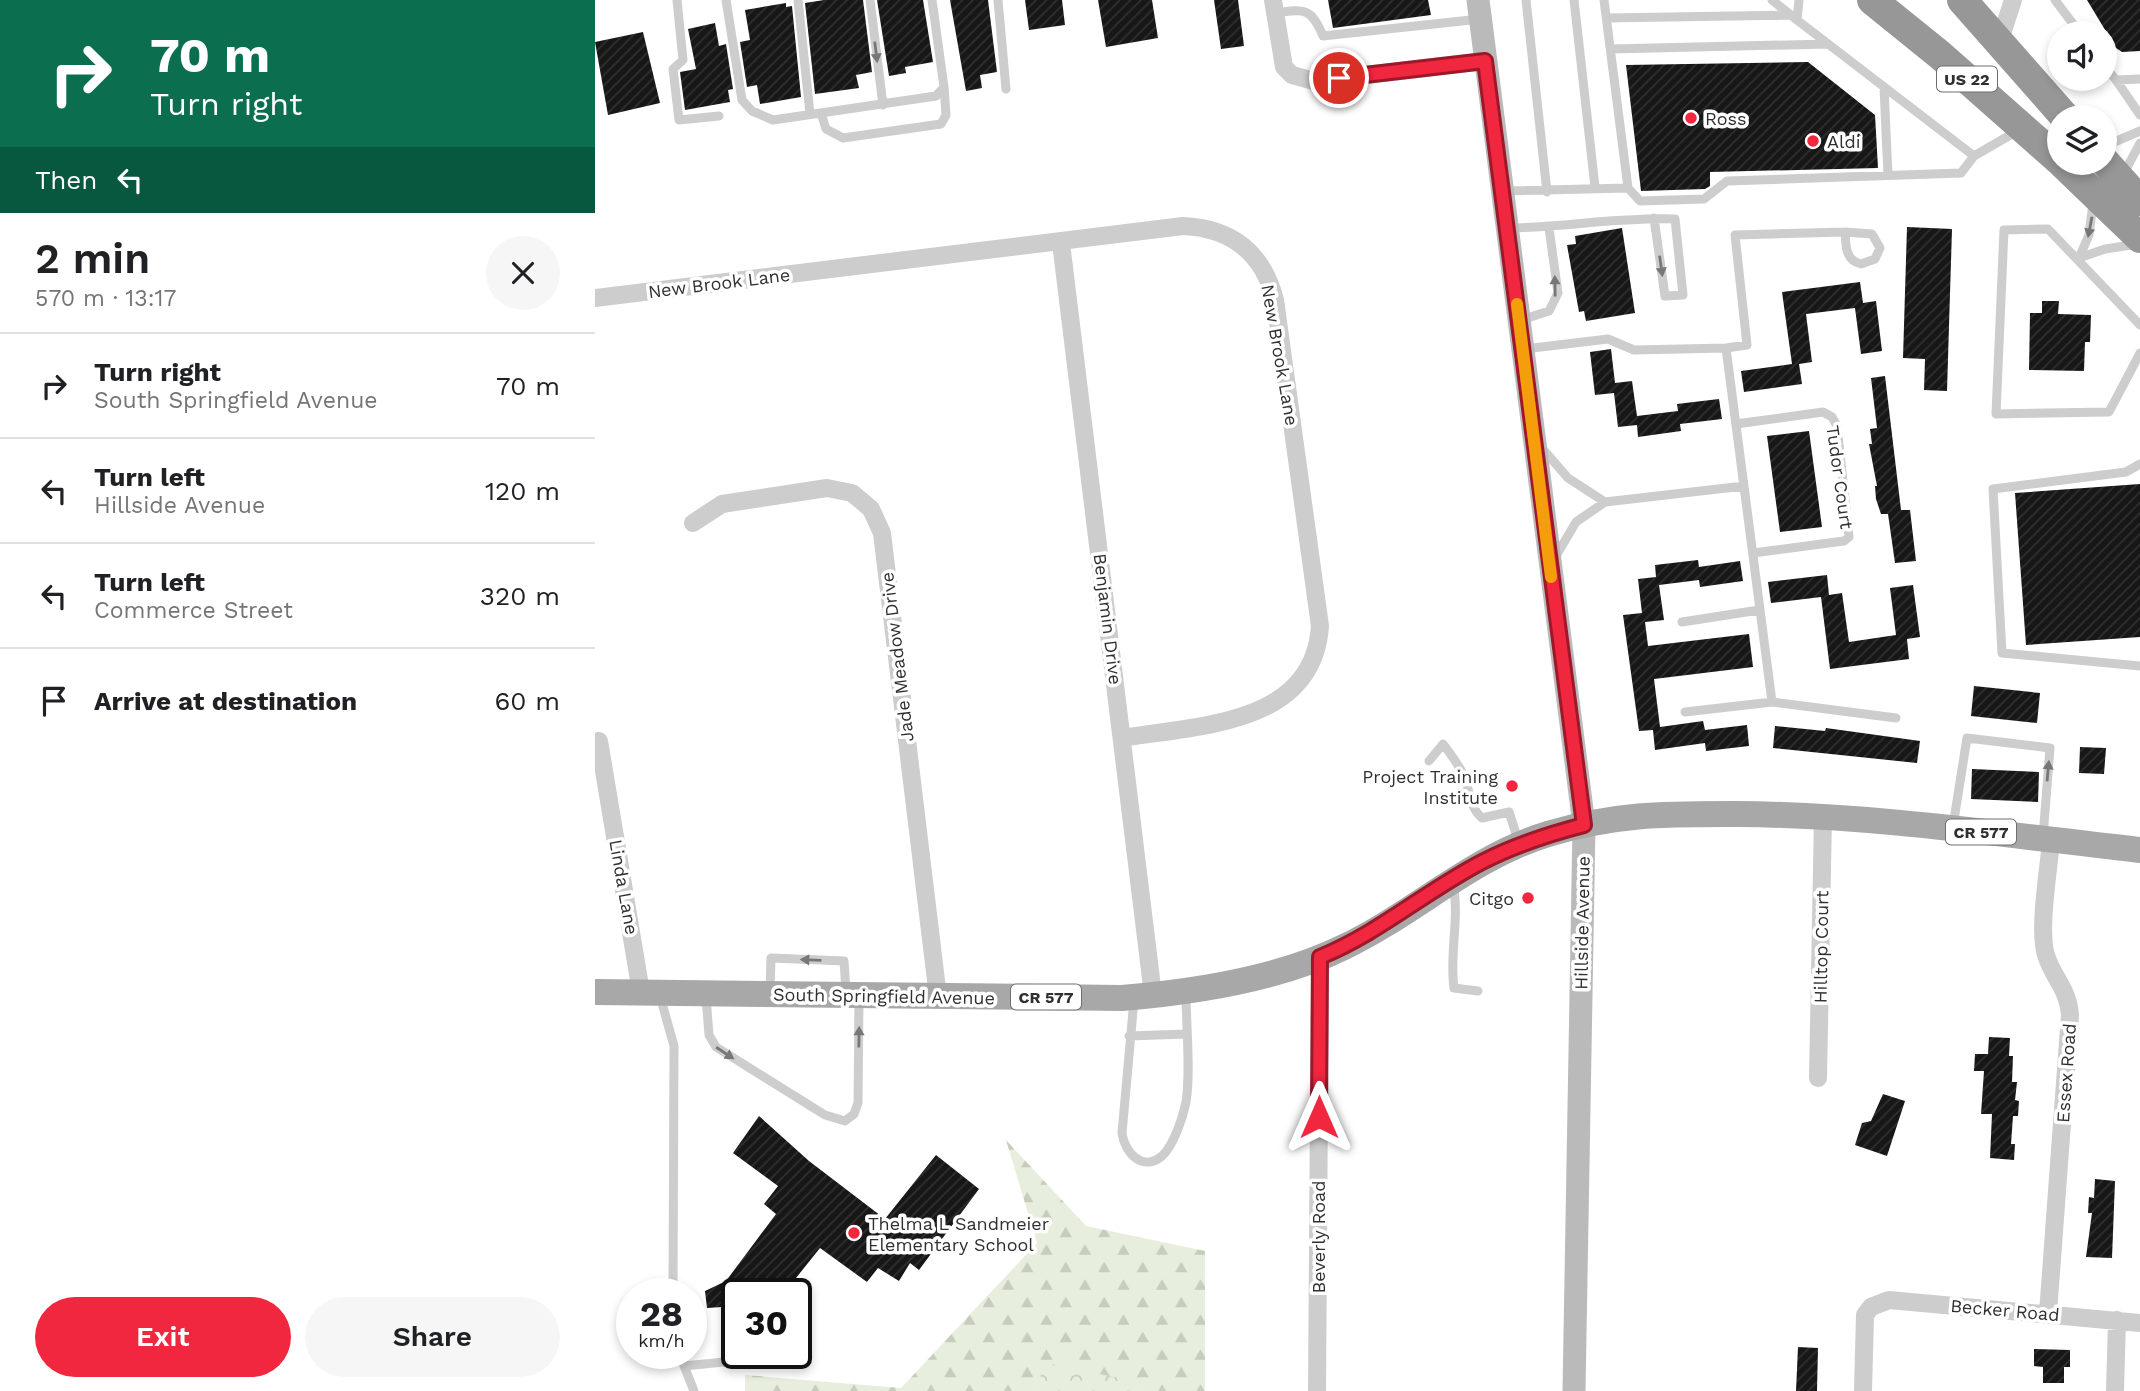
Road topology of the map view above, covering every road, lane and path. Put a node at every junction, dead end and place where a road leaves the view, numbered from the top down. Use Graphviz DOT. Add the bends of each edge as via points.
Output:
graph roads {
  1 [pos="677,0"];
  2 [pos="726,0"];
  3 [pos="798,0"];
  4 [pos="870,0"];
  5 [pos="932,0"];
  6 [pos="998,0"];
  7 [pos="1526,0"];
  8 [pos="1574,0"];
  9 [pos="1604,0"];
  10 [pos="1772,0"];
  11 [pos="1799,0"];
  12 [pos="1871,0"];
  13 [pos="1896,0"];
  14 [pos="1962,0"];
  15 [pos="2013,0"];
  16 [pos="2055,0"];
  17 [pos="1274,7"];
  18 [pos="1479,9"];
  19 [pos="1794,18"];
  20 [pos="1607,19"];
  21 [pos="2071,21"];
  22 [pos="1999,43"];
  23 [pos="1828,44"];
  24 [pos="1611,49"];
  25 [pos="1485,61"];
  26 [pos="2140,79"];
  27 [pos="2117,80"];
  28 [pos="1970,81"];
  29 [pos="2117,81"];
  30 [pos="944,87"];
  31 [pos="1884,88"];
  32 [pos="1006,89"];
  33 [pos="883,105"];
  34 [pos="2054,105"];
  35 [pos="821,113"];
  36 [pos="810,114"];
  37 [pos="2140,115"];
  38 [pos="719,116"];
  39 [pos="2023,127"];
  40 [pos="2140,131"];
  41 [pos="2117,141"];
  42 [pos="2140,143"];
  43 [pos="2047,149"];
  44 [pos="1974,156"];
  45 [pos="1888,175"];
  46 [pos="2074,175"];
  47 [pos="2122,181"];
  48 [pos="1595,187"];
  49 [pos="1628,188"];
  50 [pos="1502,191"];
  51 [pos="1547,192"];
  52 [pos="2094,194"];
  53 [pos="1654,218"];
  54 [pos="1549,228"];
  55 [pos="1507,229"];
  56 [pos="1845,232"];
  57 [pos="2140,238"];
  58 [pos="1061,243"];
  59 [pos="2140,244"];
  60 [pos="2079,258"];
  61 [pos="595,298"];
  62 [pos="1519,320"];
  63 [pos="2140,325"];
  64 [pos="1726,348"];
  65 [pos="1523,349"];
  66 [pos="2140,353"];
  67 [pos="1736,424"];
  68 [pos="1533,435"];
  69 [pos="2140,464"];
  70 [pos="1744,486"];
  71 [pos="1605,502"];
  72 [pos="693,523"];
  73 [pos="1753,553"];
  74 [pos="1550,570"];
  75 [pos="1759,610"];
  76 [pos="1682,622"];
  77 [pos="2140,666"];
  78 [pos="1772,702"];
  79 [pos="1685,712"];
  80 [pos="1896,718"];
  81 [pos="1123,738"];
  82 [pos="599,741"];
  83 [pos="1429,761"];
  84 [pos="1822,816"];
  85 [pos="1584,825"];
  86 [pos="1953,828"];
  87 [pos="2047,839"];
  88 [pos="1520,845"];
  89 [pos="2140,850"];
  90 [pos="1452,879"];
  91 [pos="1320,957"];
  92 [pos="1478,991"];
  93 [pos="595,992"];
  94 [pos="650,992"];
  95 [pos="705,992"];
  96 [pos="1186,992"];
  97 [pos="770,994"];
  98 [pos="853,996"];
  99 [pos="1144,996"];
  100 [pos="938,997"];
  101 [pos="1186,1034"];
  102 [pos="1129,1036"];
  103 [pos="1818,1078"];
  104 [pos="673,1278"];
  105 [pos="2048,1313"];
  106 [pos="2117,1321"];
  107 [pos="2140,1323"];
  108 [pos="685,1369"];
  109 [pos="694,1391"];
  110 [pos="1317,1391"];
  111 [pos="1574,1391"];
  112 [pos="1863,1391"];
  113 [pos="2115,1391"];
  1 -- 38 [label="lane" via="683,60 673,69 679,120"];
  2 -- 36 [label="lane" via="742,100 752,111 773,120"];
  3 -- 36 [label="lane"];
  4 -- 33 [label="lane, one-way"];
  5 -- 30 [label="lane"];
  6 -- 32 [label="lane"];
  7 -- 51 [label="lane"];
  8 -- 48 [label="lane"];
  9 -- 20 [label="lane"];
  10 -- 19 [label="lane"];
  11 -- 19 [label="lane"];
  12 -- 28 [label="highway, US 22"];
  13 -- 28 [label="highway"];
  14 -- 22 [label="highway, US 22"];
  15 -- 22 [label="street"];
  16 -- 21 [label="lane"];
  17 -- 18 [label="lane" via="1302,10 1316,18 1323,36"];
  17 -- 25 [label="street" via="1284,67 1301,79"];
  18 -- 25 [label="street, Hillside Avenue"];
  19 -- 20 [label="lane"];
  19 -- 23 [label="lane"];
  20 -- 24 [label="lane"];
  22 -- 34 [label="highway, US 22"];
  23 -- 24 [label="lane"];
  23 -- 31 [label="lane"];
  24 -- 49 [label="lane"];
  25 -- 50 [label="street, Hillside Avenue"];
  26 -- 27 [label="lane"];
  28 -- 39 [label="highway, US 22"];
  29 -- 37 [label="lane"];
  30 -- 33 [label="lane" via="936,96"];
  30 -- 35 [label="lane" via="946,115 941,124 843,138 826,129"];
  31 -- 44 [label="lane"];
  31 -- 45 [label="lane"];
  33 -- 35 [label="lane"];
  35 -- 36 [label="lane"];
  39 -- 43 [label="highway, US 22"];
  39 -- 44 [label="lane"];
  40 -- 41 [label="lane"];
  42 -- 47 [label="lane"];
  44 -- 45 [label="lane" via="1961,173"];
  45 -- 49 [label="lane" via="1727,181 1704,199 1640,201"];
  46 -- 52 [label="highway, US 22"];
  48 -- 49 [label="lane"];
  48 -- 51 [label="lane"];
  50 -- 51 [label="lane"];
  50 -- 55 [label="street, Hillside Avenue"];
  52 -- 57 [label="highway, US 22"];
  52 -- 60 [label="lane, one-way" via="2089,234"];
  53 -- 53 [label="lane, one-way" via="1665,296 1683,295 1675,219"];
  53 -- 54 [label="lane"];
  54 -- 55 [label="lane"];
  62 -- 54 [label="lane, one-way" via="1549,311 1558,293"];
  55 -- 62 [label="street, Hillside Avenue"];
  56 -- 56 [label="lane" via="1852,260 1861,264 1875,259 1880,248 1872,234"];
  56 -- 64 [label="lane" via="1735,235 1747,345"];
  58 -- 61 [label="street, New Brook Lane"];
  58 -- 81 [label="street, Benjamin Drive"];
  58 -- 81 [label="street, New Brook Lane" via="1203,227 1234,238 1260,264 1275,300 1320,626 1306,673 1276,703 1237,718"];
  59 -- 60 [label="lane"];
  60 -- 63 [label="lane"];
  60 -- 66 [label="lane" via="2048,229 2004,230 1996,414 2109,412"];
  62 -- 65 [label="street, Hillside Avenue"];
  64 -- 65 [label="lane" via="1634,350 1608,339"];
  64 -- 67 [label="lane"];
  65 -- 68 [label="street, Hillside Avenue"];
  67 -- 70 [label="lane"];
  67 -- 73 [label="lane, Tudor Court" via="1823,412 1837,426 1849,537"];
  68 -- 71 [label="lane" via="1568,478"];
  68 -- 74 [label="street, Hillside Avenue"];
  69 -- 77 [label="lane" via="2126,472 1993,489 2002,653"];
  70 -- 71 [label="lane"];
  70 -- 73 [label="lane"];
  71 -- 74 [label="lane" via="1576,522"];
  72 -- 100 [label="street, Jade Meadow Drive" via="722,504 827,488 852,494 871,509 882,533"];
  73 -- 75 [label="lane"];
  74 -- 85 [label="street, Hillside Avenue"];
  75 -- 76 [label="lane"];
  75 -- 78 [label="lane"];
  78 -- 79 [label="lane"];
  78 -- 80 [label="lane"];
  81 -- 99 [label="street, Benjamin Drive"];
  82 -- 94 [label="street, Linda Lane"];
  83 -- 88 [label="lane" via="1443,744 1464,774 1475,812 1482,818 1509,812"];
  84 -- 85 [label="main road, South Springfield Avenue / CR 577" via="1654,814"];
  84 -- 86 [label="main road, South Springfield Avenue / CR 577"];
  84 -- 103 [label="street, Hilltop Court"];
  85 -- 88 [label="main road, South Springfield Avenue / CR 577"];
  85 -- 111 [label="street, Hillside Avenue"];
  86 -- 87 [label="main road, South Springfield Avenue / CR 577"];
  87 -- 86 [label="lane, one-way" via="2050,748 1967,738"];
  87 -- 89 [label="main road, South Springfield Avenue / CR 577"];
  87 -- 105 [label="street, Essex Road" via="2043,938 2046,956 2069,998 2070,1015"];
  88 -- 90 [label="main road, South Springfield Avenue / CR 577"];
  90 -- 91 [label="main road, South Springfield Avenue / CR 577" via="1399,916"];
  90 -- 92 [label="lane" via="1457,903 1454,988"];
  91 -- 96 [label="main road, South Springfield Avenue / CR 577"];
  91 -- 110 [label="street, Beverly Road"];
  93 -- 94 [label="main road, South Springfield Avenue / CR 577"];
  94 -- 95 [label="main road, South Springfield Avenue / CR 577"];
  94 -- 104 [label="lane" via="674,1046"];
  95 -- 97 [label="main road, South Springfield Avenue / CR 577"];
  95 -- 98 [label="lane, one-way" via="709,1035 716,1047 825,1115 845,1121 858,1103"];
  96 -- 99 [label="main road, South Springfield Avenue / CR 577"];
  96 -- 101 [label="lane"];
  97 -- 98 [label="main road, South Springfield Avenue / CR 577"];
  98 -- 97 [label="lane, one-way" via="844,961 772,958"];
  98 -- 100 [label="main road, South Springfield Avenue / CR 577"];
  99 -- 100 [label="main road, South Springfield Avenue / CR 577"];
  99 -- 102 [label="lane"];
  101 -- 102 [label="lane"];
  101 -- 102 [label="lane" via="1186,1101 1168,1147 1161,1157 1149,1161 1137,1160 1123,1146"];
  105 -- 106 [label="street, Becker Road"];
  105 -- 112 [label="street, Becker Road" via="1889,1300 1871,1307 1864,1325"];
  106 -- 107 [label="street, Becker Road"];
  106 -- 113 [label="street"];
  108 -- 109 [label="lane"];
}
